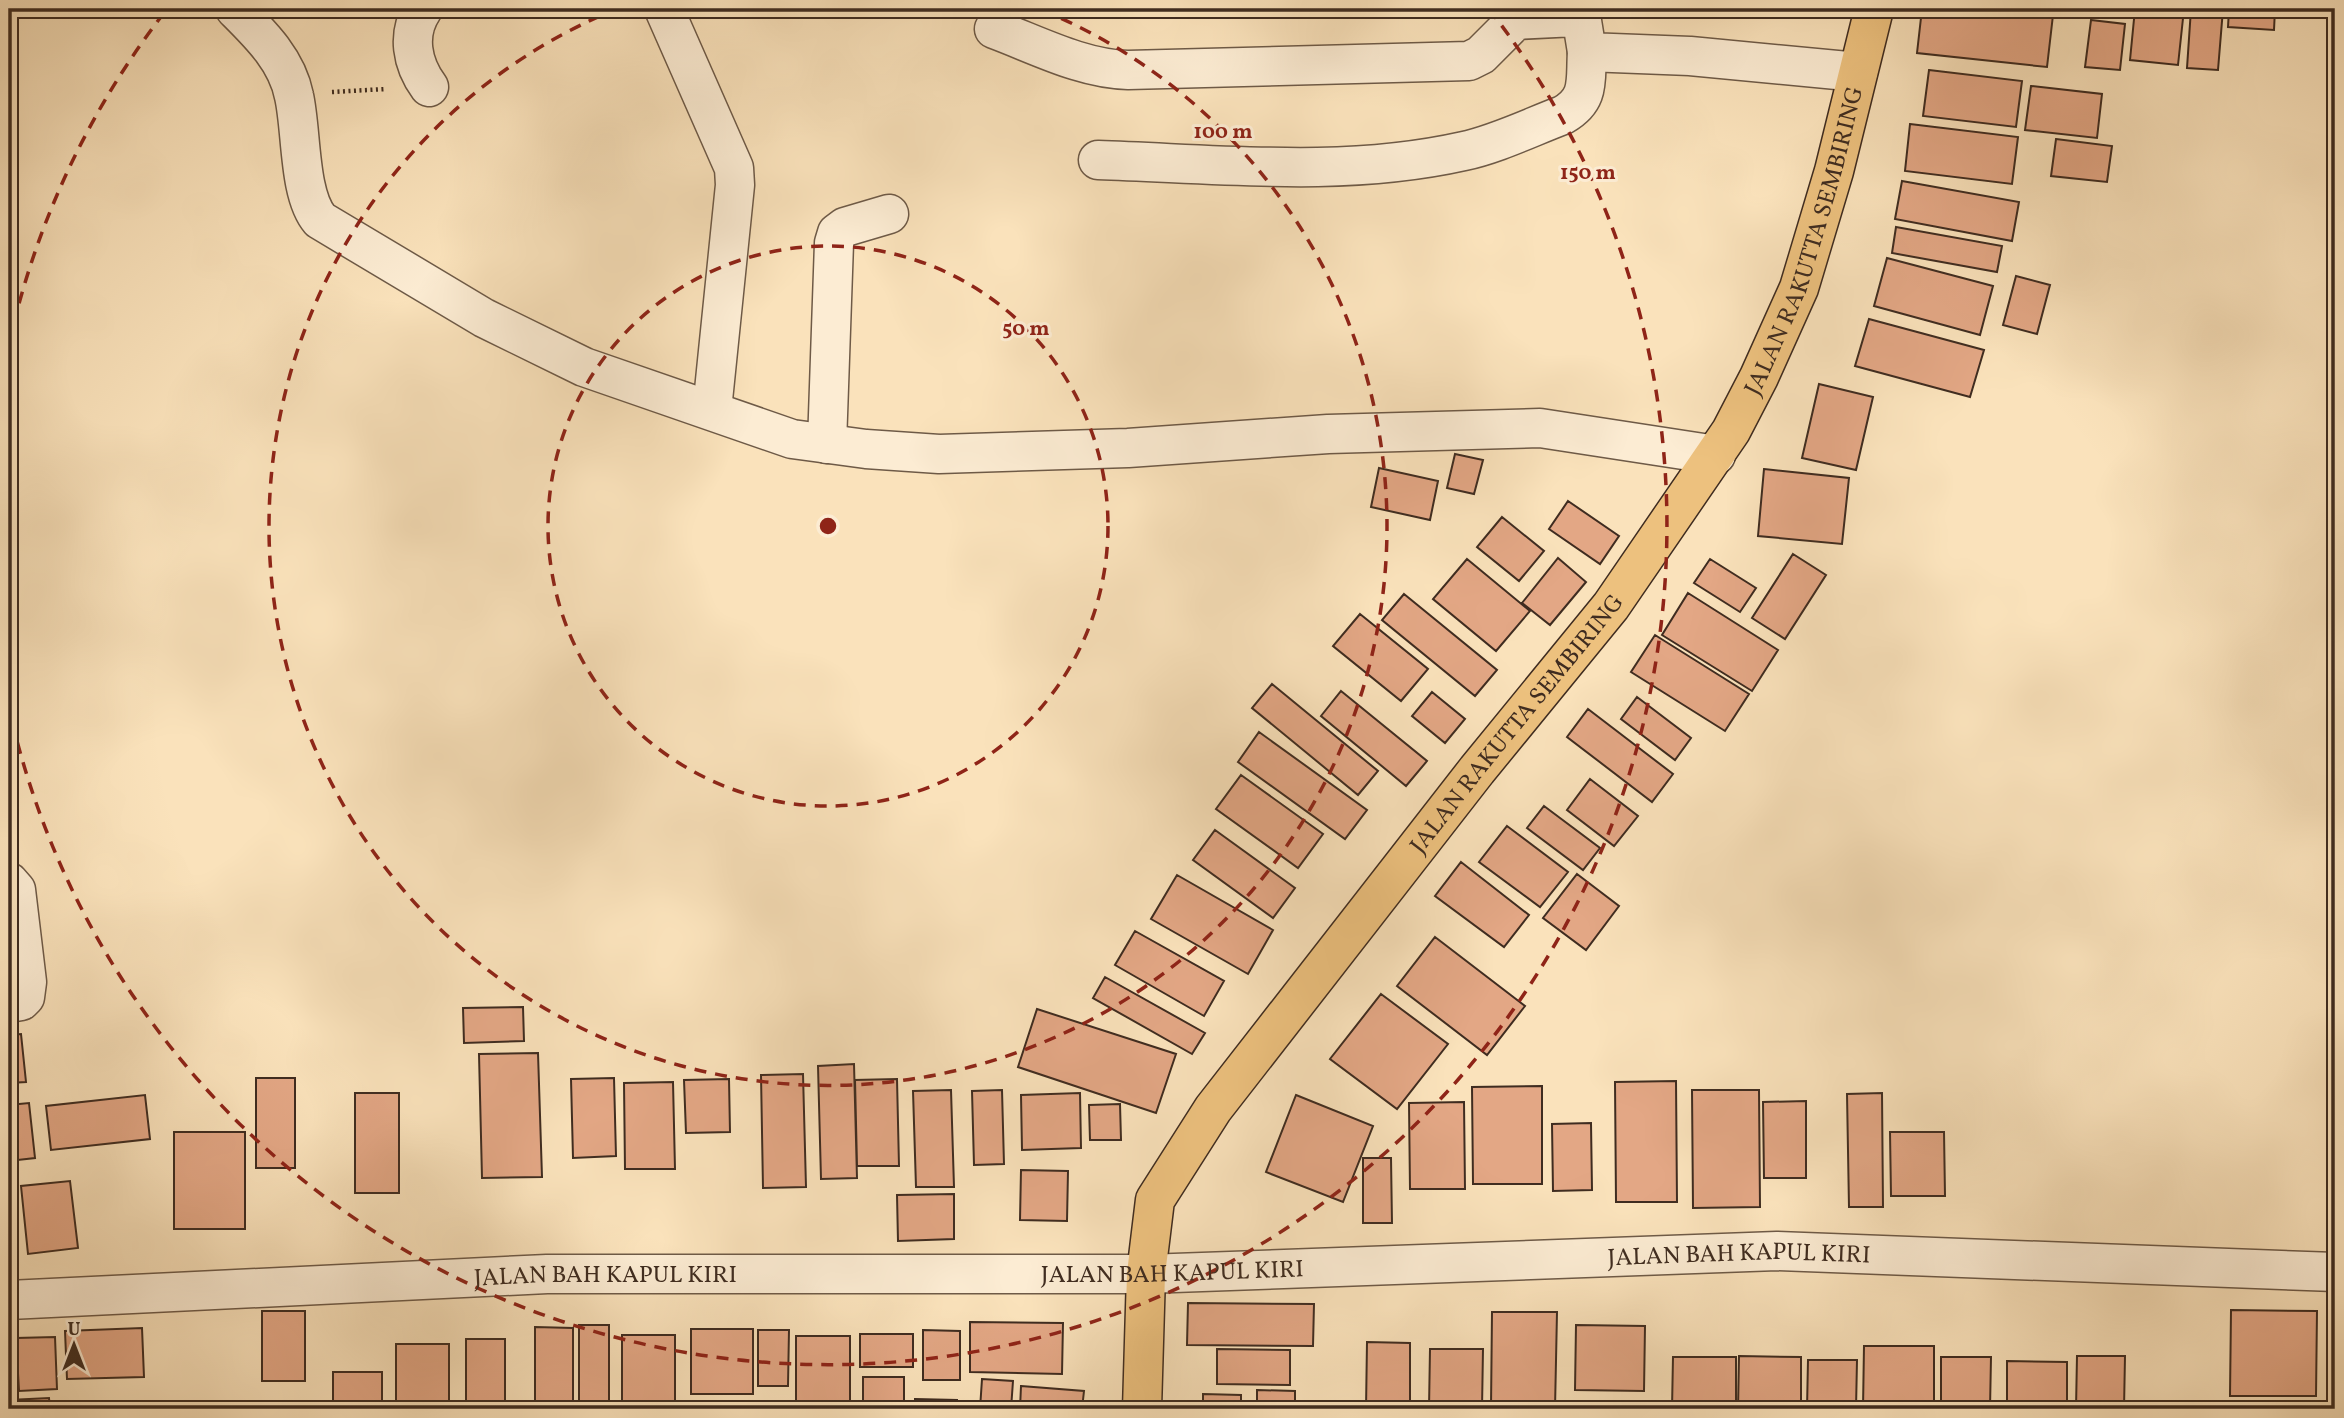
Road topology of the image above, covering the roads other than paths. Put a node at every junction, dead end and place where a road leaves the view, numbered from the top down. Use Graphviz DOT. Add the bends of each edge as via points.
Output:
graph roads {
  1 [pos="235,9"];
  2 [pos="423,9"];
  3 [pos="664,9"];
  4 [pos="1874,9"];
  5 [pos="994,29"];
  6 [pos="1587,52"];
  7 [pos="1858,72"];
  8 [pos="429,87"];
  9 [pos="1098,160"];
  10 [pos="889,214"];
  11 [pos="712,410"];
  12 [pos="827,444"];
  13 [pos="1716,455"];
  14 [pos="9,882"];
  15 [pos="9,1003"];
  16 [pos="2335,1272"];
  17 [pos="1146,1274"];
  18 [pos="9,1300"];
  19 [pos="1142,1409"];
  1 -- 11 [label="street" via="284,68 294,94 309,202 320,220 484,317 584,367"];
  2 -- 8 [label="street" via="413,53 417,71"];
  3 -- 11 [label="street" via="734,168"];
  4 -- 7 [label="main road, JALAN RAKUTTA SEMBIRING"];
  5 -- 6 [label="street" via="1108,70 1469,61 1516,20 1576,17 1582,21"];
  6 -- 7 [label="street" via="1689,56"];
  6 -- 9 [label="street" via="1583,98 1575,108 1466,151 1332,167"];
  7 -- 13 [label="main road, JALAN RAKUTTA SEMBIRING" via="1799,288 1759,377"];
  10 -- 12 [label="street" via="845,227 834,243"];
  11 -- 12 [label="street" via="792,439"];
  12 -- 13 [label="street" via="939,454 1540,428"];
  13 -- 17 [label="main road, JALAN RAKUTTA SEMBIRING" via="1611,606 1477,770 1213,1110 1155,1200"];
  14 -- 15 [label="street" via="16,890 27,990 21,1001"];
  16 -- 17 [label="street, JALAN BAH KAPUL KIRI" via="1777,1251"];
  17 -- 18 [label="street, JALAN BAH KAPUL KIRI" via="547,1274"];
  17 -- 19 [label="main road, JALAN RAKUTTA SEMBIRING"];
}
